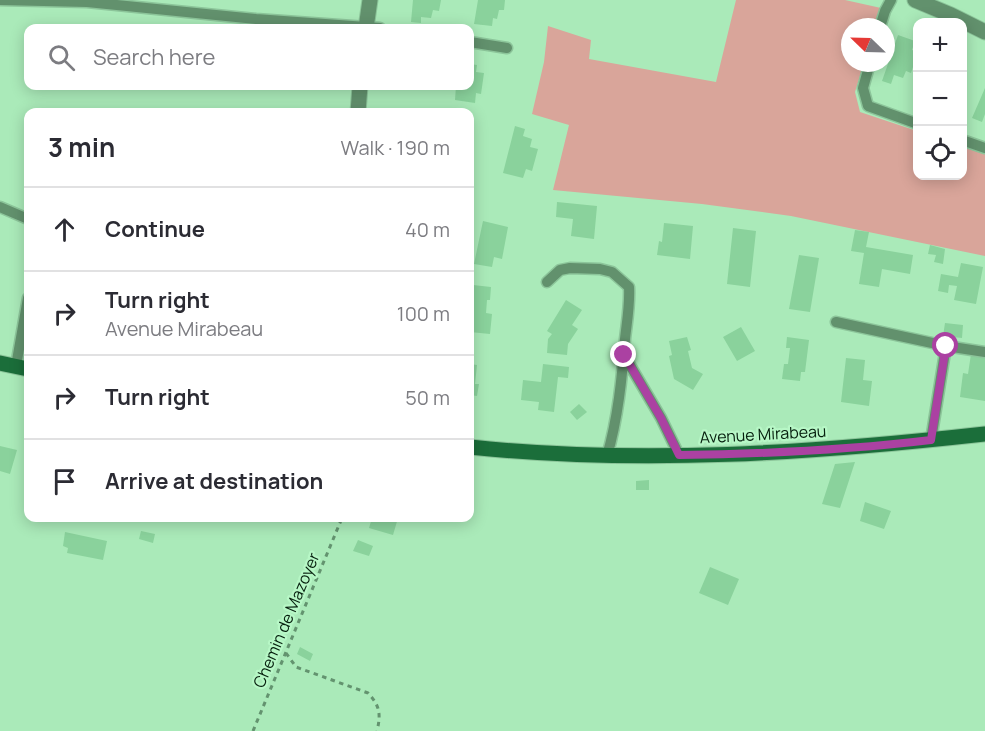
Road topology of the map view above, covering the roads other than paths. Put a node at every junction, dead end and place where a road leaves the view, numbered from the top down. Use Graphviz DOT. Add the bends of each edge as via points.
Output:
graph roads {
  1 [pos="0,0"];
  2 [pos="370,0"];
  3 [pos="891,0"];
  4 [pos="915,0"];
  5 [pos="883,18"];
  6 [pos="314,24"];
  7 [pos="371,24"];
  8 [pos="985,32"];
  9 [pos="474,43"];
  10 [pos="507,48"];
  11 [pos="867,72"];
  12 [pos="360,90"];
  13 [pos="358,108"];
  14 [pos="913,122"];
  15 [pos="967,141"];
  16 [pos="985,148"];
  17 [pos="0,207"];
  18 [pos="24,217"];
  19 [pos="547,282"];
  20 [pos="836,322"];
  21 [pos="24,344"];
  22 [pos="946,346"];
  23 [pos="985,351"];
  24 [pos="624,355"];
  25 [pos="0,363"];
  26 [pos="22,367"];
  27 [pos="985,434"];
  28 [pos="931,440"];
  29 [pos="474,447"];
  30 [pos="679,455"];
  31 [pos="608,456"];
  1 -- 6 [label="lane" via="87,2"];
  2 -- 7 [label="street"];
  3 -- 5 [label="lane"];
  4 -- 8 [label="street"];
  9 -- 10 [label="lane"];
  11 -- 14 [label="lane" via="862,88 868,106"];
  12 -- 13 [label="street"];
  15 -- 16 [label="lane"];
  17 -- 18 [label="lane"];
  19 -- 24 [label="lane" via="560,270 570,268 612,272 622,279 629,287 630,302"];
  20 -- 22 [label="lane"];
  21 -- 26 [label="lane"];
  22 -- 23 [label="lane"];
  22 -- 28 [label="lane"];
  24 -- 30 [label="lane"];
  24 -- 31 [label="lane"];
  25 -- 26 [label="main road"];
  27 -- 28 [label="main road, Avenue Mirabeau"];
  28 -- 30 [label="main road, Avenue Mirabeau" via="792,452"];
  29 -- 31 [label="main road, Avenue Mirabeau"];
  30 -- 31 [label="main road, Avenue Mirabeau"];
}
